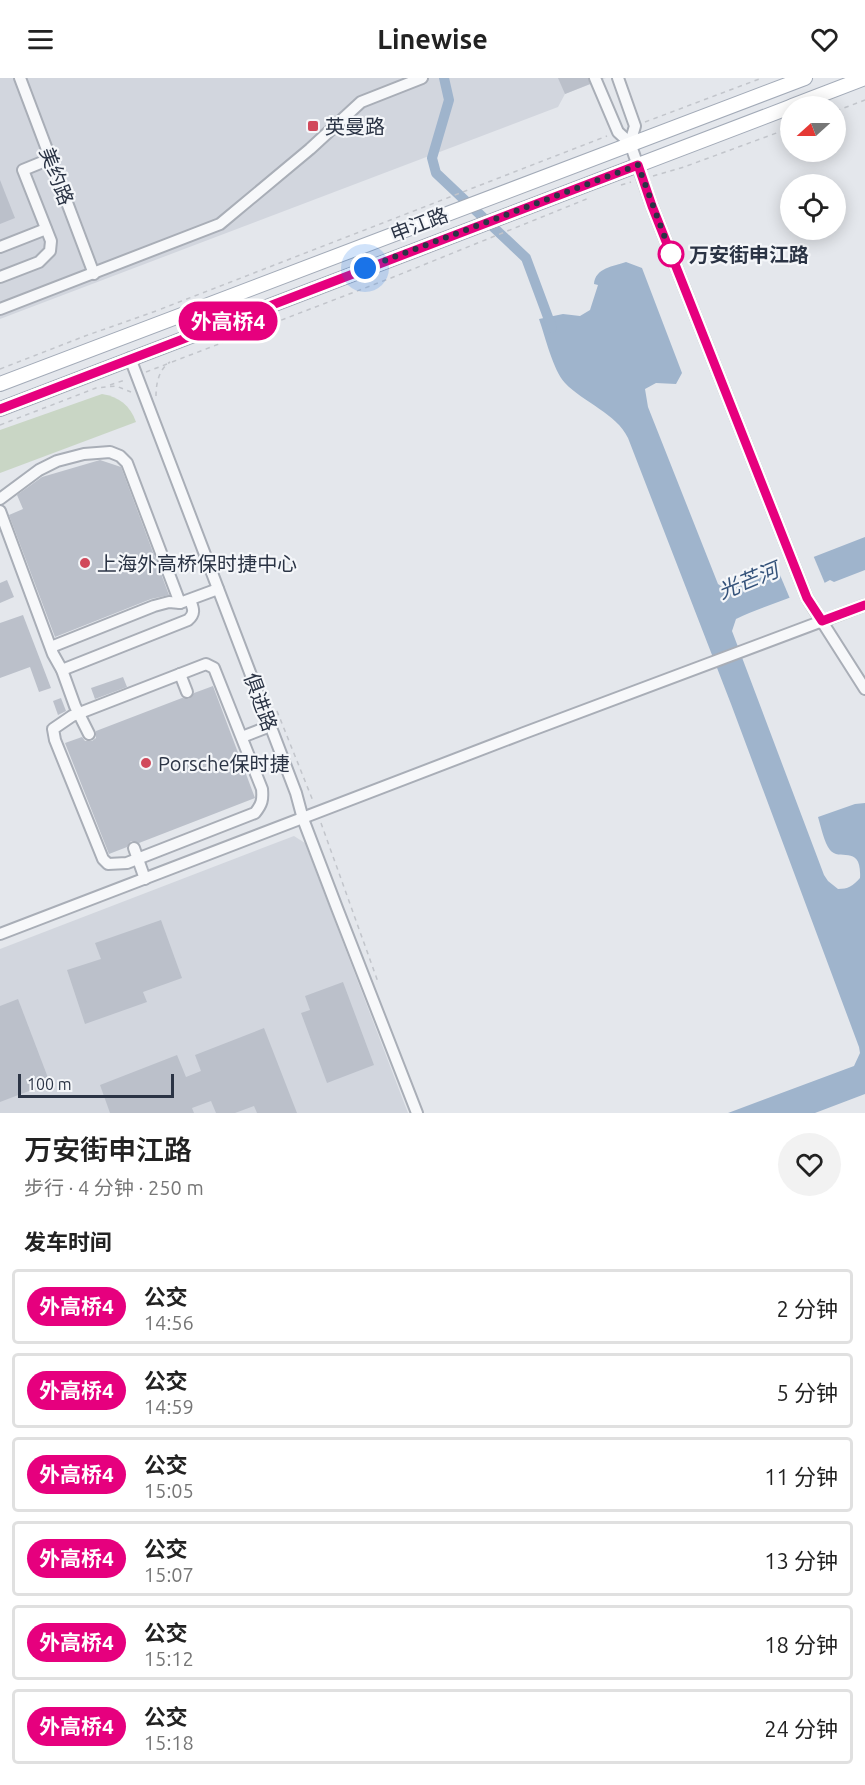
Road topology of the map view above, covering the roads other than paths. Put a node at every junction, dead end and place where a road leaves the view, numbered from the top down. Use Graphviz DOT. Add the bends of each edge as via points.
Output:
graph roads {
  1 [pos="20,78"];
  2 [pos="422,78"];
  3 [pos="595,78"];
  4 [pos="618,78"];
  5 [pos="805,78"];
  6 [pos="865,78"];
  7 [pos="819,96"];
  8 [pos="780,111"];
  9 [pos="630,143"];
  10 [pos="50,159"];
  11 [pos="638,165"];
  12 [pos="46,229"];
  13 [pos="0,247"];
  14 [pos="94,274"];
  15 [pos="0,277"];
  16 [pos="0,309"];
  17 [pos="130,358"];
  18 [pos="0,384"];
  19 [pos="0,409"];
  20 [pos="0,500"];
  21 [pos="0,511"];
  22 [pos="218,589"];
  23 [pos="185,602"];
  24 [pos="865,605"];
  25 [pos="822,621"];
  26 [pos="51,647"];
  27 [pos="63,670"];
  28 [pos="180,674"];
  29 [pos="865,689"];
  30 [pos="187,692"];
  31 [pos="80,713"];
  32 [pos="265,728"];
  33 [pos="89,734"];
  34 [pos="242,737"];
  35 [pos="303,819"];
  36 [pos="136,853"];
  37 [pos="145,879"];
  38 [pos="0,934"];
  39 [pos="417,1113"];
  1 -- 10 [label="street, 美约路"];
  2 -- 14 [label="street" via="361,102 220,224"];
  3 -- 9 [label="street" via="618,132"];
  4 -- 9 [label="street" via="635,126"];
  5 -- 9 [label="main road, 申江路"];
  6 -- 7 [label="main road, 申江路"];
  8 -- 11 [label="main road, 申江路"];
  9 -- 11 [label="street"];
  9 -- 18 [label="main road, 申江路"];
  10 -- 12 [label="street" via="23,170"];
  10 -- 14 [label="street, 美约路"];
  11 -- 17 [label="main road, 申江路"];
  11 -- 25 [label="street" via="807,598"];
  12 -- 13 [label="street"];
  12 -- 15 [label="street" via="51,241 44,258"];
  14 -- 16 [label="street"];
  17 -- 19 [label="main road, 申江路"];
  17 -- 22 [label="street, 俱进路"];
  20 -- 23 [label="street" via="57,461 84,454 110,452 120,456 127,463"];
  21 -- 26 [label="street"];
  22 -- 23 [label="street"];
  22 -- 35 [label="street, 俱进路"];
  23 -- 26 [label="street" via="154,606"];
  23 -- 27 [label="street" via="194,611 188,620"];
  24 -- 25 [label="street"];
  25 -- 29 [label="street"];
  25 -- 35 [label="street"];
  26 -- 27 [label="street"];
  27 -- 31 [label="street"];
  28 -- 30 [label="street"];
  28 -- 31 [label="street"];
  28 -- 34 [label="street" via="206,664 214,668"];
  31 -- 33 [label="street"];
  31 -- 36 [label="street" via="53,729 63,763 103,859 118,865"];
  32 -- 34 [label="street"];
  34 -- 36 [label="street" via="262,789 263,800 255,813"];
  35 -- 37 [label="street"];
  35 -- 39 [label="street, 俱进路"];
  36 -- 37 [label="street"];
  37 -- 38 [label="street"];
}
